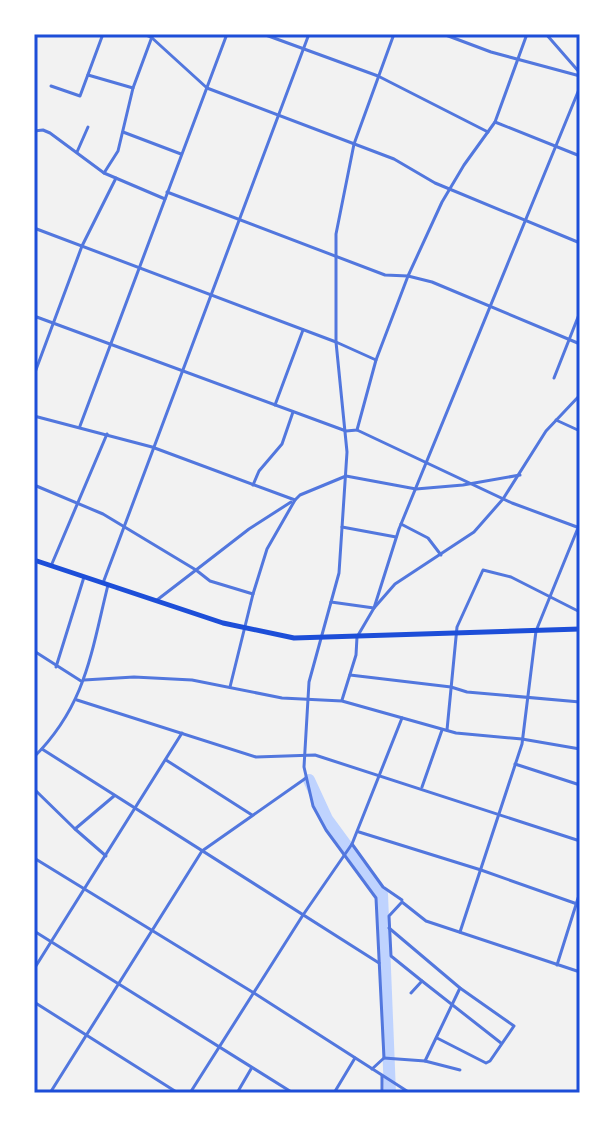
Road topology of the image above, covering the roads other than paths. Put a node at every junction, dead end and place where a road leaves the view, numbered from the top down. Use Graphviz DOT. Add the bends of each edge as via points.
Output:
graph roads {
  1 [pos="103,34"];
  2 [pos="144,34"];
  3 [pos="227,34"];
  4 [pos="263,34"];
  5 [pos="309,34"];
  6 [pos="394,34"];
  7 [pos="443,34"];
  8 [pos="527,34"];
  9 [pos="546,34"];
  10 [pos="152,36"];
  11 [pos="303,50"];
  12 [pos="517,59"];
  13 [pos="580,74"];
  14 [pos="88,75"];
  15 [pos="378,76"];
  16 [pos="51,86"];
  17 [pos="580,87"];
  18 [pos="133,88"];
  19 [pos="207,88"];
  20 [pos="278,116"];
  21 [pos="495,122"];
  22 [pos="88,127"];
  23 [pos="34,132"];
  24 [pos="123,132"];
  25 [pos="488,132"];
  26 [pos="354,144"];
  27 [pos="555,146"];
  28 [pos="77,152"];
  29 [pos="181,154"];
  30 [pos="580,156"];
  31 [pos="104,173"];
  32 [pos="116,178"];
  33 [pos="449,189"];
  34 [pos="167,192"];
  35 [pos="165,199"];
  36 [pos="240,218"];
  37 [pos="525,221"];
  38 [pos="34,228"];
  39 [pos="580,243"];
  40 [pos="82,246"];
  41 [pos="336,255"];
  42 [pos="139,268"];
  43 [pos="408,276"];
  44 [pos="211,295"];
  45 [pos="490,307"];
  46 [pos="580,312"];
  47 [pos="34,316"];
  48 [pos="53,322"];
  49 [pos="303,330"];
  50 [pos="569,340"];
  51 [pos="336,342"];
  52 [pos="110,343"];
  53 [pos="580,344"];
  54 [pos="376,360"];
  55 [pos="182,370"];
  56 [pos="34,375"];
  57 [pos="554,378"];
  58 [pos="580,395"];
  59 [pos="275,405"];
  60 [pos="293,412"];
  61 [pos="34,416"];
  62 [pos="556,420"];
  63 [pos="80,426"];
  64 [pos="357,430"];
  65 [pos="346,431"];
  66 [pos="580,431"];
  67 [pos="107,434"];
  68 [pos="152,447"];
  69 [pos="426,464"];
  70 [pos="520,475"];
  71 [pos="346,476"];
  72 [pos="471,484"];
  73 [pos="34,485"];
  74 [pos="253,485"];
  75 [pos="416,489"];
  76 [pos="503,499"];
  77 [pos="295,500"];
  78 [pos="78,503"];
  79 [pos="401,524"];
  80 [pos="579,526"];
  81 [pos="123,527"];
  82 [pos="342,527"];
  83 [pos="396,537"];
  84 [pos="441,555"];
  85 [pos="34,560"];
  86 [pos="51,566"];
  87 [pos="196,570"];
  88 [pos="84,577"];
  89 [pos="106,584"];
  90 [pos="253,594"];
  91 [pos="550,598"];
  92 [pos="157,600"];
  93 [pos="331,602"];
  94 [pos="374,608"];
  95 [pos="580,612"];
  96 [pos="245,629"];
  97 [pos="580,629"];
  98 [pos="536,631"];
  99 [pos="457,634"];
  100 [pos="357,637"];
  101 [pos="319,638"];
  102 [pos="34,651"];
  103 [pos="56,667"];
  104 [pos="350,675"];
  105 [pos="83,681"];
  106 [pos="451,687"];
  107 [pos="230,688"];
  108 [pos="527,696"];
  109 [pos="307,698"];
  110 [pos="77,700"];
  111 [pos="342,701"];
  112 [pos="580,702"];
  113 [pos="402,718"];
  114 [pos="444,730"];
  115 [pos="182,733"];
  116 [pos="522,739"];
  117 [pos="42,749"];
  118 [pos="580,749"];
  119 [pos="305,754"];
  120 [pos="34,757"];
  121 [pos="166,760"];
  122 [pos="515,764"];
  123 [pos="380,775"];
  124 [pos="306,778"];
  125 [pos="580,785"];
  126 [pos="421,788"];
  127 [pos="34,789"];
  128 [pos="114,796"];
  129 [pos="135,808"];
  130 [pos="252,815"];
  131 [pos="498,816"];
  132 [pos="75,829"];
  133 [pos="359,832"];
  134 [pos="580,841"];
  135 [pos="351,845"];
  136 [pos="202,851"];
  137 [pos="344,854"];
  138 [pos="106,856"];
  139 [pos="34,858"];
  140 [pos="481,870"];
  141 [pos="85,888"];
  142 [pos="580,892"];
  143 [pos="402,902"];
  144 [pos="578,905"];
  145 [pos="303,915"];
  146 [pos="389,928"];
  147 [pos="34,931"];
  148 [pos="153,931"];
  149 [pos="460,932"];
  150 [pos="51,942"];
  151 [pos="379,963"];
  152 [pos="557,965"];
  153 [pos="34,969"];
  154 [pos="580,972"];
  155 [pos="422,981"];
  156 [pos="119,982"];
  157 [pos="460,988"];
  158 [pos="254,993"];
  159 [pos="411,993"];
  160 [pos="34,1002"];
  161 [pos="453,1005"];
  162 [pos="87,1036"];
  163 [pos="437,1038"];
  164 [pos="502,1044"];
  165 [pos="220,1046"];
  166 [pos="355,1058"];
  167 [pos="384,1058"];
  168 [pos="425,1061"];
  169 [pos="252,1067"];
  170 [pos="372,1069"];
  171 [pos="460,1070"];
  172 [pos="384,1077"];
  173 [pos="50,1093"];
  174 [pos="178,1093"];
  175 [pos="190,1093"];
  176 [pos="237,1093"];
  177 [pos="293,1093"];
  178 [pos="334,1093"];
  179 [pos="382,1093"];
  180 [pos="410,1093"];
  1 -- 14 [label="street"];
  2 -- 10 [label="street"];
  3 -- 19 [label="street"];
  4 -- 11 [label="street"];
  5 -- 11 [label="street"];
  6 -- 15 [label="street"];
  7 -- 12 [label="street"];
  8 -- 12 [label="street"];
  9 -- 13 [label="street"];
  10 -- 18 [label="street"];
  10 -- 19 [label="street"];
  11 -- 15 [label="street"];
  11 -- 20 [label="street"];
  12 -- 13 [label="street"];
  12 -- 21 [label="street"];
  14 -- 16 [label="street" via="80,96"];
  14 -- 18 [label="street"];
  15 -- 25 [label="street"];
  15 -- 26 [label="street"];
  17 -- 27 [label="street"];
  18 -- 24 [label="street"];
  19 -- 20 [label="street"];
  19 -- 29 [label="street"];
  20 -- 26 [label="street"];
  20 -- 36 [label="street"];
  21 -- 25 [label="street"];
  21 -- 27 [label="street"];
  22 -- 28 [label="street"];
  23 -- 28 [label="street" via="50,133"];
  24 -- 29 [label="street"];
  24 -- 31 [label="street"];
  25 -- 33 [label="street"];
  26 -- 33 [label="street"];
  26 -- 41 [label="street"];
  27 -- 30 [label="street"];
  27 -- 37 [label="street"];
  28 -- 31 [label="street"];
  29 -- 34 [label="street"];
  31 -- 32 [label="street"];
  32 -- 35 [label="street"];
  32 -- 40 [label="street"];
  33 -- 37 [label="street"];
  33 -- 43 [label="street"];
  34 -- 35 [label="street"];
  34 -- 36 [label="street"];
  35 -- 42 [label="street"];
  36 -- 41 [label="street"];
  36 -- 44 [label="street"];
  37 -- 39 [label="street"];
  37 -- 45 [label="street"];
  38 -- 40 [label="street"];
  40 -- 42 [label="street"];
  40 -- 48 [label="street"];
  41 -- 43 [label="street" via="385,275"];
  41 -- 51 [label="street"];
  42 -- 44 [label="street"];
  42 -- 52 [label="street"];
  43 -- 45 [label="street"];
  43 -- 54 [label="street"];
  44 -- 49 [label="street"];
  44 -- 55 [label="street"];
  45 -- 50 [label="street"];
  45 -- 69 [label="street"];
  46 -- 50 [label="street"];
  47 -- 48 [label="street"];
  48 -- 52 [label="street"];
  48 -- 56 [label="street"];
  49 -- 51 [label="street"];
  49 -- 59 [label="street"];
  50 -- 53 [label="street"];
  50 -- 57 [label="street"];
  51 -- 54 [label="street"];
  51 -- 65 [label="street"];
  52 -- 55 [label="street"];
  52 -- 63 [label="street"];
  54 -- 64 [label="street"];
  55 -- 59 [label="street"];
  55 -- 68 [label="street"];
  58 -- 62 [label="street"];
  59 -- 60 [label="street"];
  60 -- 65 [label="street"];
  60 -- 74 [label="street" via="282,444"];
  61 -- 63 [label="street"];
  62 -- 66 [label="street"];
  62 -- 70 [label="street"];
  63 -- 67 [label="street"];
  64 -- 65 [label="street"];
  64 -- 69 [label="street"];
  65 -- 71 [label="street"];
  67 -- 68 [label="street"];
  67 -- 78 [label="street"];
  68 -- 74 [label="street"];
  68 -- 81 [label="street"];
  69 -- 72 [label="street"];
  69 -- 75 [label="street"];
  70 -- 72 [label="street"];
  70 -- 76 [label="street"];
  71 -- 75 [label="street"];
  71 -- 77 [label="street"];
  71 -- 82 [label="street"];
  72 -- 75 [label="street"];
  72 -- 76 [label="street"];
  73 -- 78 [label="street"];
  74 -- 77 [label="street"];
  75 -- 79 [label="street"];
  76 -- 80 [label="street"];
  76 -- 84 [label="street" via="474,532"];
  77 -- 87 [label="street"];
  77 -- 90 [label="street" via="267,549"];
  78 -- 81 [label="street"];
  78 -- 86 [label="street"];
  79 -- 83 [label="street"];
  79 -- 84 [label="street" via="428,538"];
  80 -- 91 [label="street"];
  81 -- 87 [label="street"];
  81 -- 89 [label="street"];
  82 -- 83 [label="street"];
  82 -- 93 [label="street"];
  83 -- 94 [label="street"];
  84 -- 94 [label="street" via="395,584"];
  85 -- 86 [label="main road"];
  86 -- 88 [label="main road"];
  87 -- 90 [label="street" via="210,581"];
  87 -- 92 [label="street"];
  88 -- 89 [label="main road"];
  88 -- 103 [label="street"];
  89 -- 92 [label="main road"];
  89 -- 105 [label="street"];
  90 -- 96 [label="street"];
  91 -- 95 [label="street"];
  91 -- 98 [label="street"];
  91 -- 99 [label="street" via="511,577 483,570"];
  92 -- 96 [label="main road"];
  93 -- 94 [label="street"];
  93 -- 101 [label="street"];
  94 -- 100 [label="street"];
  96 -- 101 [label="main road"];
  96 -- 107 [label="street"];
  97 -- 98 [label="main road"];
  98 -- 99 [label="main road"];
  98 -- 108 [label="street"];
  99 -- 100 [label="main road"];
  99 -- 106 [label="street"];
  100 -- 101 [label="main road"];
  100 -- 104 [label="street"];
  101 -- 109 [label="street"];
  102 -- 103 [label="street"];
  103 -- 105 [label="street"];
  104 -- 106 [label="street"];
  104 -- 111 [label="street"];
  105 -- 107 [label="street" via="178,679"];
  105 -- 110 [label="street"];
  106 -- 108 [label="street"];
  106 -- 114 [label="street"];
  107 -- 109 [label="street"];
  108 -- 112 [label="street"];
  108 -- 116 [label="street"];
  109 -- 111 [label="street"];
  109 -- 119 [label="street"];
  110 -- 115 [label="street"];
  110 -- 117 [label="street"];
  111 -- 113 [label="street"];
  113 -- 114 [label="street"];
  113 -- 123 [label="street"];
  114 -- 116 [label="street"];
  114 -- 126 [label="street"];
  115 -- 119 [label="street" via="256,757"];
  115 -- 121 [label="street"];
  116 -- 118 [label="street"];
  116 -- 122 [label="street"];
  117 -- 120 [label="street"];
  117 -- 128 [label="street"];
  119 -- 123 [label="street"];
  119 -- 124 [label="street"];
  121 -- 129 [label="street"];
  121 -- 130 [label="street"];
  122 -- 125 [label="street"];
  122 -- 131 [label="street"];
  123 -- 126 [label="street"];
  123 -- 133 [label="street"];
  124 -- 130 [label="street"];
  124 -- 137 [label="street" via="313,806"];
  126 -- 131 [label="street"];
  127 -- 132 [label="street"];
  128 -- 129 [label="street"];
  128 -- 132 [label="street"];
  129 -- 136 [label="street"];
  129 -- 138 [label="street"];
  130 -- 136 [label="street"];
  131 -- 134 [label="street"];
  131 -- 140 [label="street"];
  132 -- 138 [label="street"];
  133 -- 135 [label="street"];
  133 -- 140 [label="street"];
  135 -- 137 [label="street"];
  135 -- 143 [label="street" via="383,887"];
  136 -- 145 [label="street"];
  136 -- 148 [label="street"];
  137 -- 145 [label="street"];
  137 -- 151 [label="street" via="376,898"];
  138 -- 141 [label="street"];
  139 -- 141 [label="street"];
  140 -- 144 [label="street"];
  140 -- 149 [label="street"];
  141 -- 148 [label="street"];
  141 -- 150 [label="street"];
  142 -- 144 [label="street"];
  143 -- 146 [label="street" via="389,916"];
  143 -- 149 [label="street" via="426,921"];
  144 -- 152 [label="street"];
  145 -- 151 [label="street"];
  145 -- 158 [label="street"];
  146 -- 155 [label="street" via="391,956"];
  146 -- 157 [label="street"];
  147 -- 150 [label="street"];
  148 -- 156 [label="street"];
  148 -- 158 [label="street"];
  149 -- 152 [label="street"];
  150 -- 153 [label="street"];
  150 -- 156 [label="street"];
  151 -- 167 [label="street"];
  152 -- 154 [label="street"];
  155 -- 159 [label="street"];
  155 -- 161 [label="street"];
  156 -- 162 [label="street"];
  156 -- 165 [label="street"];
  157 -- 161 [label="street"];
  157 -- 164 [label="street" via="512,1023"];
  158 -- 165 [label="street"];
  158 -- 166 [label="street"];
  160 -- 162 [label="street"];
  161 -- 163 [label="street"];
  161 -- 164 [label="street"];
  162 -- 173 [label="street"];
  162 -- 174 [label="street"];
  163 -- 164 [label="street" via="486,1063"];
  163 -- 168 [label="street"];
  165 -- 169 [label="street"];
  165 -- 175 [label="street"];
  166 -- 170 [label="street"];
  166 -- 178 [label="street"];
  167 -- 168 [label="street"];
  167 -- 170 [label="street"];
  168 -- 171 [label="street"];
  169 -- 176 [label="street"];
  169 -- 177 [label="street"];
  170 -- 172 [label="street"];
  172 -- 179 [label="street"];
  172 -- 180 [label="street"];
}
